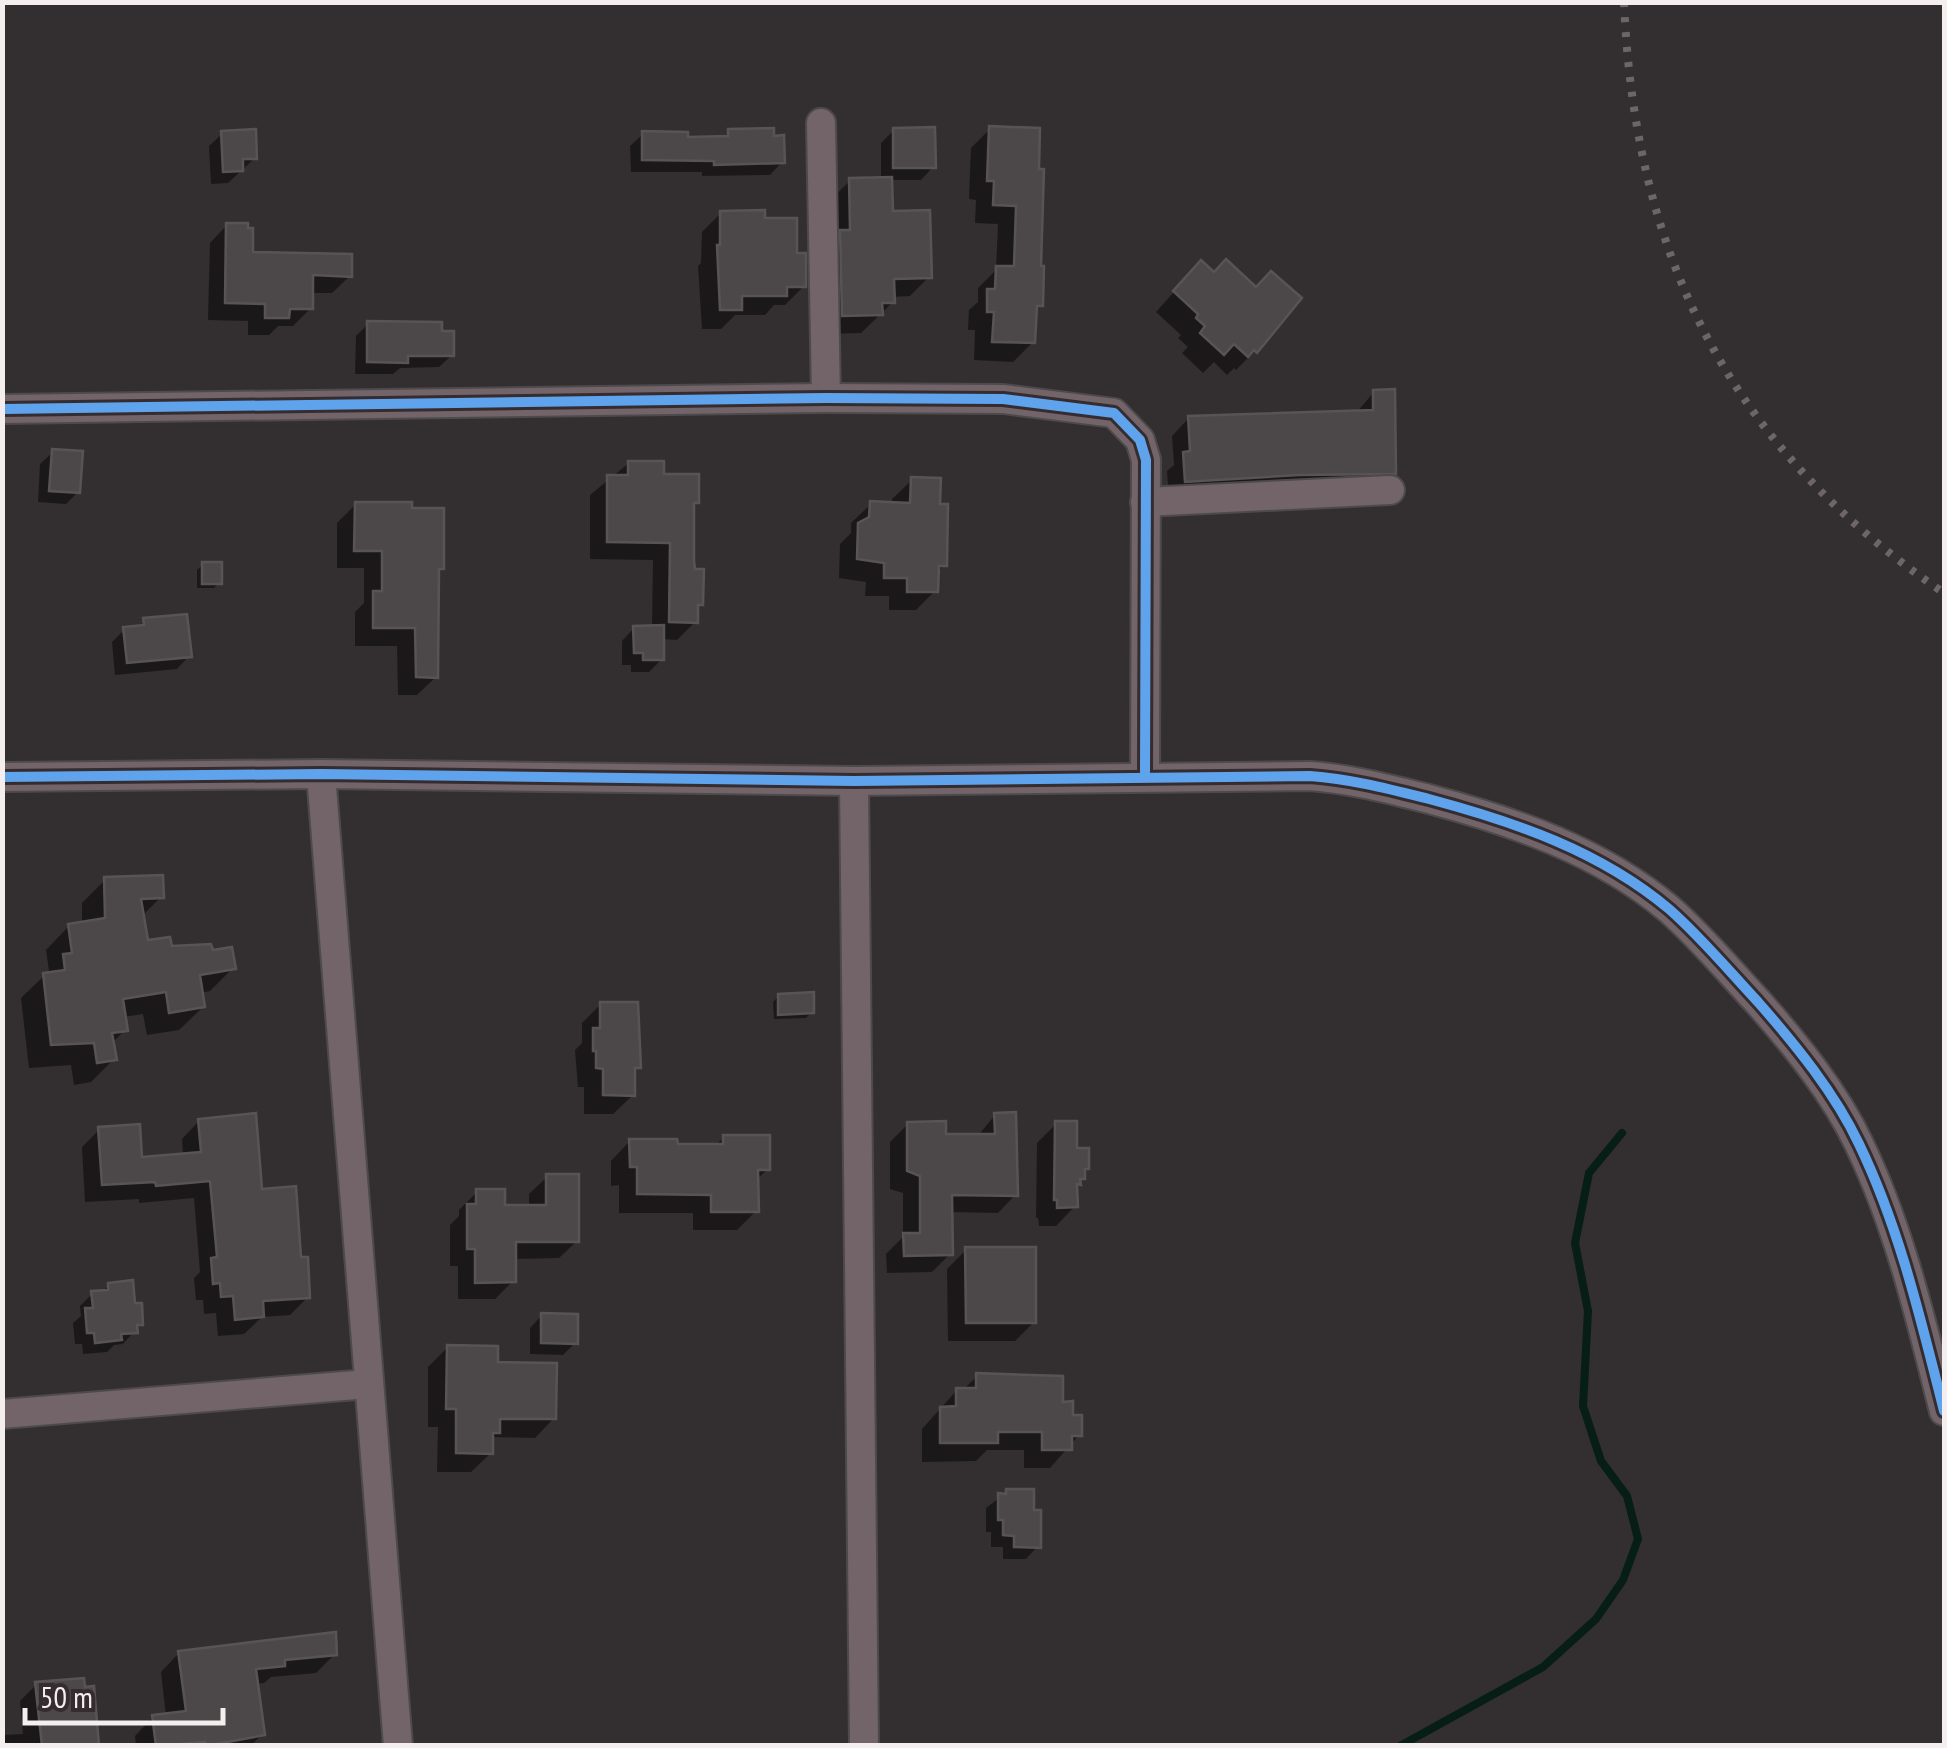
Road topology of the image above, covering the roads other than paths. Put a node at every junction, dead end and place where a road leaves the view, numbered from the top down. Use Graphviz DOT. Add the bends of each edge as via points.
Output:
graph roads {
  1 [pos="821,123"];
  2 [pos="826,398"];
  3 [pos="2,409"];
  4 [pos="1390,490"];
  5 [pos="1145,502"];
  6 [pos="321,774"];
  7 [pos="1145,776"];
  8 [pos="2,777"];
  9 [pos="854,781"];
  10 [pos="368,1384"];
  11 [pos="1944,1412"];
  12 [pos="2,1414"];
  13 [pos="398,1746"];
  14 [pos="864,1746"];
  1 -- 2 [label="street"];
  2 -- 3 [label="street"];
  2 -- 5 [label="street" via="1003,400 1114,413 1140,440"];
  4 -- 5 [label="street"];
  5 -- 7 [label="street"];
  6 -- 8 [label="street"];
  6 -- 9 [label="street"];
  6 -- 10 [label="street"];
  7 -- 9 [label="street"];
  7 -- 11 [label="street" via="1310,776 1390,789 1530,830 1623,875 1668,909 1770,1016 1859,1142 1903,1253"];
  9 -- 14 [label="street"];
  10 -- 12 [label="street"];
  10 -- 13 [label="street"];
}
